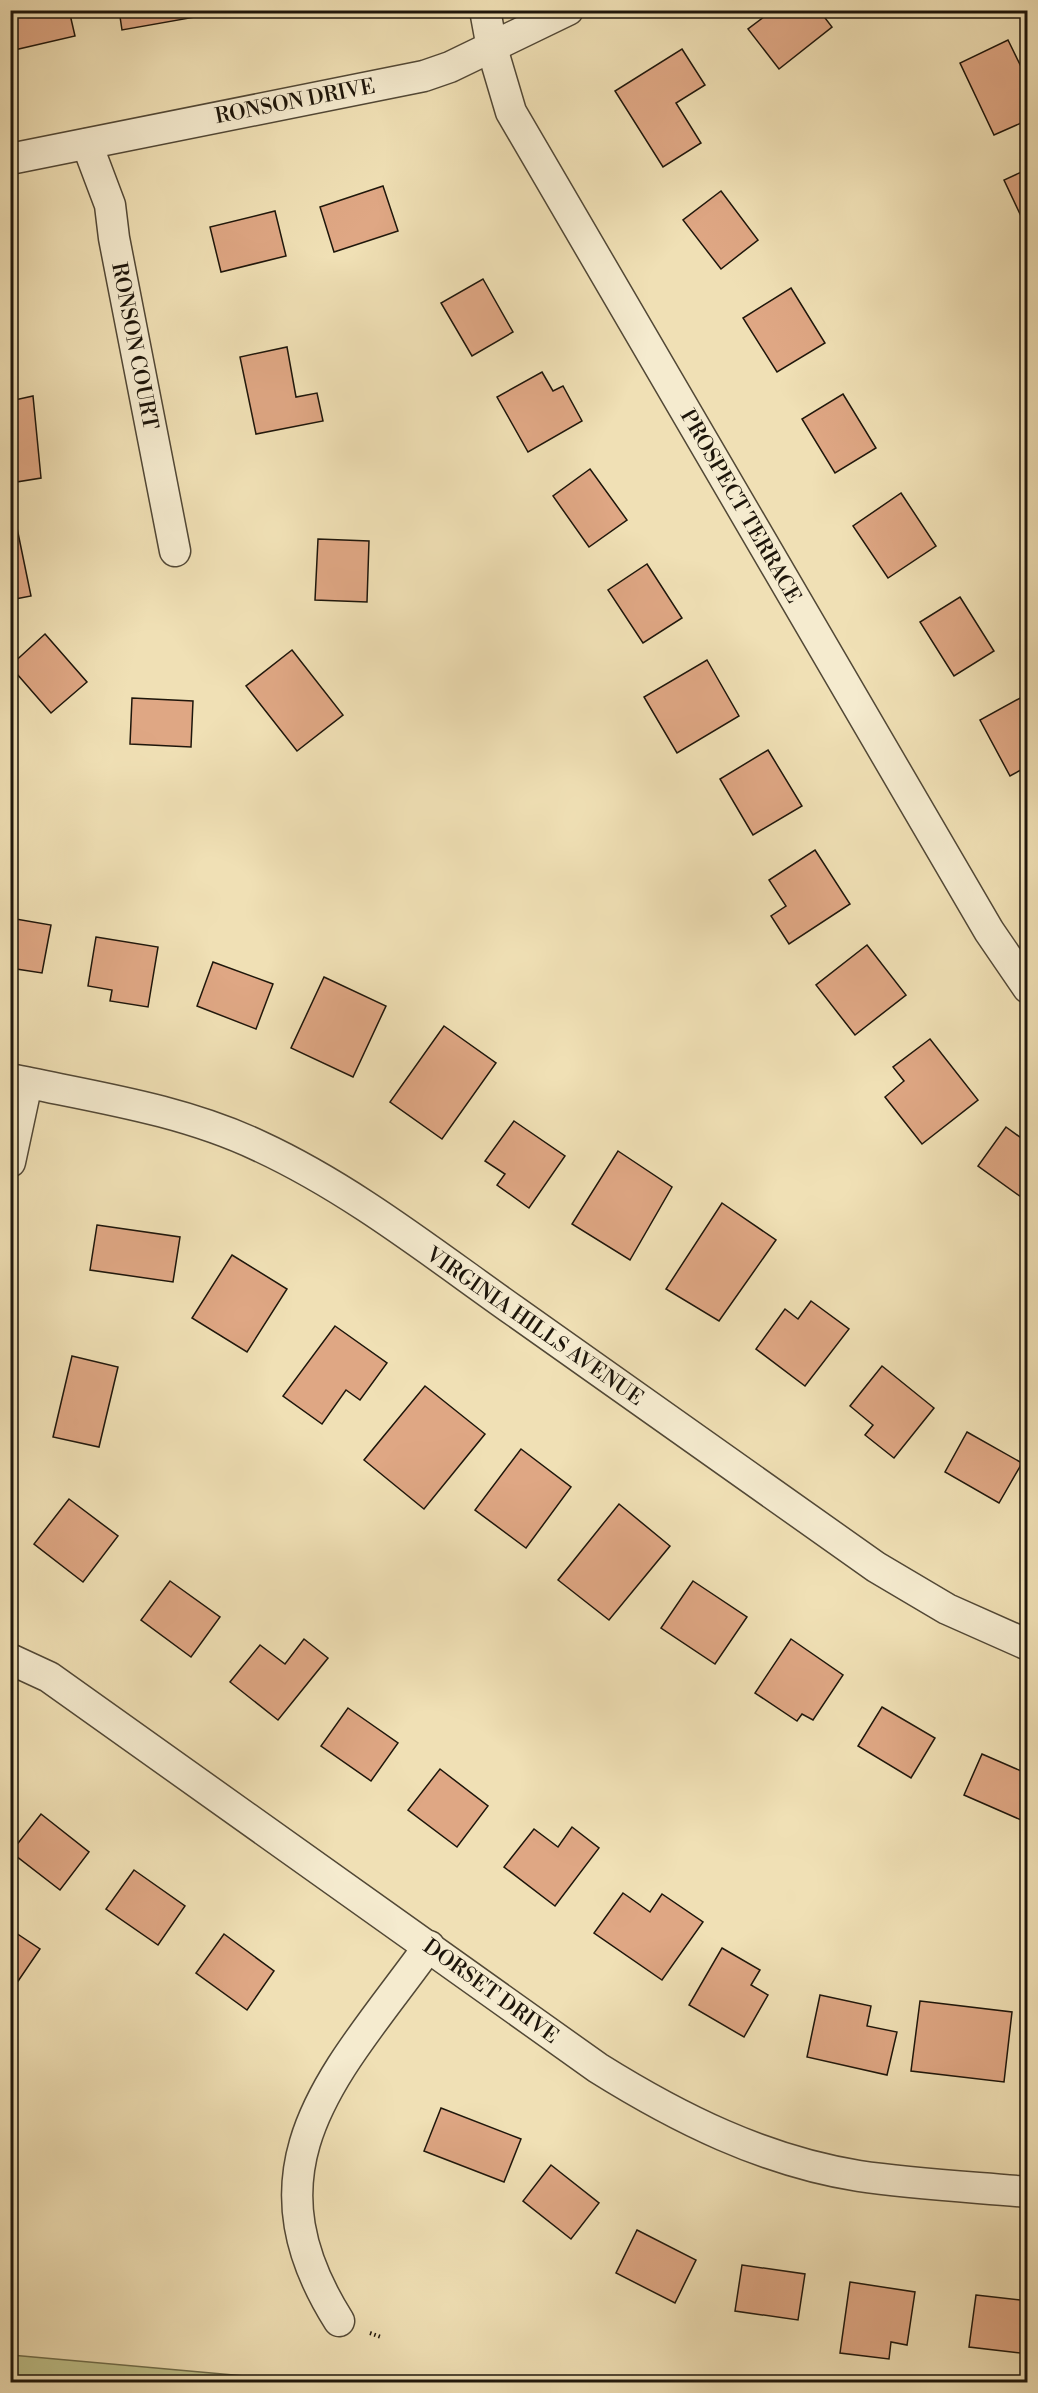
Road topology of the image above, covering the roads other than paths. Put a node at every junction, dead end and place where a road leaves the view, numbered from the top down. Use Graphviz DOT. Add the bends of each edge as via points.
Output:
graph roads {
  1 [pos="485,10"];
  2 [pos="568,10"];
  3 [pos="492,48"];
  4 [pos="87,144"];
  5 [pos="10,159"];
  6 [pos="175,551"];
  7 [pos="1028,988"];
  8 [pos="19,1081"];
  9 [pos="10,1162"];
  10 [pos="1028,1645"];
  11 [pos="10,1659"];
  12 [pos="429,1946"];
  13 [pos="1028,2193"];
  14 [pos="339,2321"];
  1 -- 3 [label="street, PROSPECT TERRACE"];
  2 -- 3 [label="street, RONSON DRIVE"];
  3 -- 4 [label="street, RONSON DRIVE" via="424,76"];
  3 -- 7 [label="street, PROSPECT TERRACE" via="511,112 989,931"];
  4 -- 5 [label="street, RONSON DRIVE"];
  4 -- 6 [label="street, RONSON COURT" via="110,205"];
  8 -- 9 [label="street"];
  8 -- 10 [label="street, VIRGINIA HILLS AVENUE" via="199,1122 320,1176 876,1567 947,1609"];
  11 -- 12 [label="street, DORSET DRIVE" via="49,1677"];
  12 -- 13 [label="street, DORSET DRIVE" via="598,2068 651,2102 725,2138 809,2165 859,2176"];
  12 -- 14 [label="street" via="328,2087 310,2125 301,2157 299,2227 311,2270"];
}
